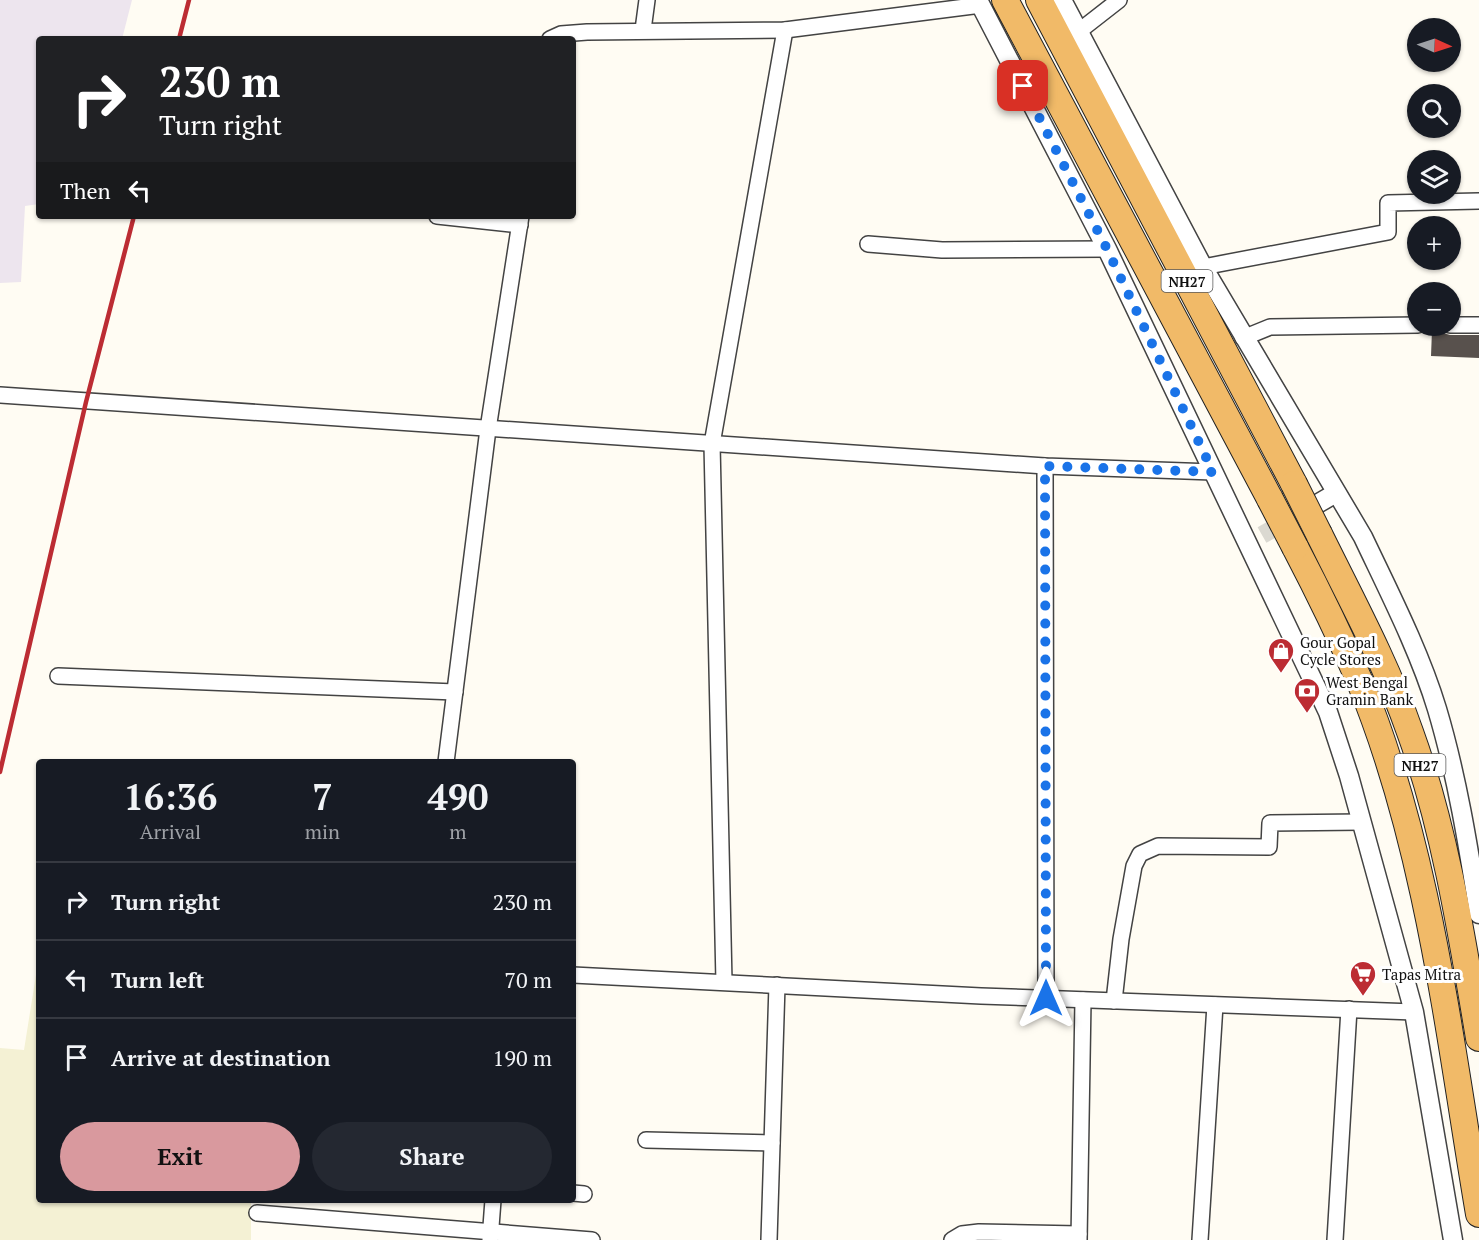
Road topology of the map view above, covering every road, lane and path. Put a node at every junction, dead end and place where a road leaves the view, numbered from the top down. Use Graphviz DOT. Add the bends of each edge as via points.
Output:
graph roads {
  1 [pos="647,0"];
  2 [pos="1039,0"];
  3 [pos="1062,0"];
  4 [pos="1119,0"];
  5 [pos="988,2"];
  6 [pos="643,30"];
  7 [pos="784,30"];
  8 [pos="1078,32"];
  9 [pos="557,36"];
  10 [pos="1479,201"];
  11 [pos="487,219"];
  12 [pos="520,221"];
  13 [pos="868,244"];
  14 [pos="1107,249"];
  15 [pos="1203,267"];
  16 [pos="1479,324"];
  17 [pos="1407,325"];
  18 [pos="1461,325"];
  19 [pos="1243,338"];
  20 [pos="0,394"];
  21 [pos="488,429"];
  22 [pos="712,444"];
  23 [pos="1045,466"];
  24 [pos="1213,472"];
  25 [pos="1336,493"];
  26 [pos="1312,507"];
  27 [pos="58,676"];
  28 [pos="455,692"];
  29 [pos="446,759"];
  30 [pos="1362,822"];
  31 [pos="1479,914"];
  32 [pos="576,975"];
  33 [pos="724,982"];
  34 [pos="777,985"];
  35 [pos="1046,998"];
  36 [pos="1083,1000"];
  37 [pos="1114,1001"];
  38 [pos="1215,1005"];
  39 [pos="1348,1009"];
  40 [pos="1414,1012"];
  41 [pos="1479,1038"];
  42 [pos="646,1140"];
  43 [pos="772,1143"];
  44 [pos="493,1203"];
  45 [pos="257,1213"];
  46 [pos="1479,1214"];
  47 [pos="490,1235"];
  48 [pos="1079,1237"];
  49 [pos="592,1240"];
  50 [pos="769,1240"];
  51 [pos="952,1240"];
  52 [pos="1200,1240"];
  53 [pos="1335,1240"];
  54 [pos="1453,1240"];
  1 -- 6 [label="street"];
  2 -- 41 [label="highway, NH27, bridge" via="1294,484 1387,670 1412,735 1455,903"];
  3 -- 8 [label="street"];
  4 -- 8 [label="street"];
  5 -- 7 [label="street"];
  5 -- 14 [label="street"];
  5 -- 46 [label="highway, NH27, bridge" via="1270,499 1360,683 1415,860"];
  6 -- 7 [label="street"];
  6 -- 9 [label="street"];
  7 -- 22 [label="street"];
  8 -- 15 [label="street"];
  10 -- 15 [label="street" via="1388,203 1388,232"];
  11 -- 12 [label="street"];
  12 -- 21 [label="street"];
  13 -- 14 [label="street" via="942,250"];
  14 -- 24 [label="street"];
  15 -- 19 [label="street"];
  16 -- 18 [label="street"];
  17 -- 19 [label="street" via="1270,327"];
  19 -- 25 [label="street"];
  20 -- 21 [label="street"];
  21 -- 22 [label="street"];
  21 -- 28 [label="street"];
  22 -- 23 [label="street"];
  22 -- 33 [label="street"];
  23 -- 24 [label="street"];
  23 -- 35 [label="street"];
  24 -- 30 [label="street" via="1254,539 1328,712"];
  25 -- 26 [label="street"];
  25 -- 31 [label="street" via="1385,583 1436,706 1452,761"];
  27 -- 28 [label="street"];
  28 -- 29 [label="street"];
  30 -- 37 [label="street" via="1270,823 1269,847 1158,846 1140,854 1134,866 1121,939"];
  30 -- 40 [label="street"];
  32 -- 33 [label="street"];
  33 -- 34 [label="street"];
  34 -- 35 [label="street"];
  34 -- 43 [label="street"];
  35 -- 36 [label="street"];
  36 -- 37 [label="street"];
  36 -- 48 [label="street"];
  37 -- 38 [label="street"];
  38 -- 39 [label="street"];
  38 -- 52 [label="street"];
  39 -- 40 [label="street"];
  39 -- 53 [label="street"];
  40 -- 54 [label="street"];
  42 -- 43 [label="street"];
  43 -- 50 [label="street"];
  44 -- 47 [label="street"];
  45 -- 47 [label="street"];
  47 -- 49 [label="street"];
  48 -- 51 [label="street" via="979,1232"];
}
